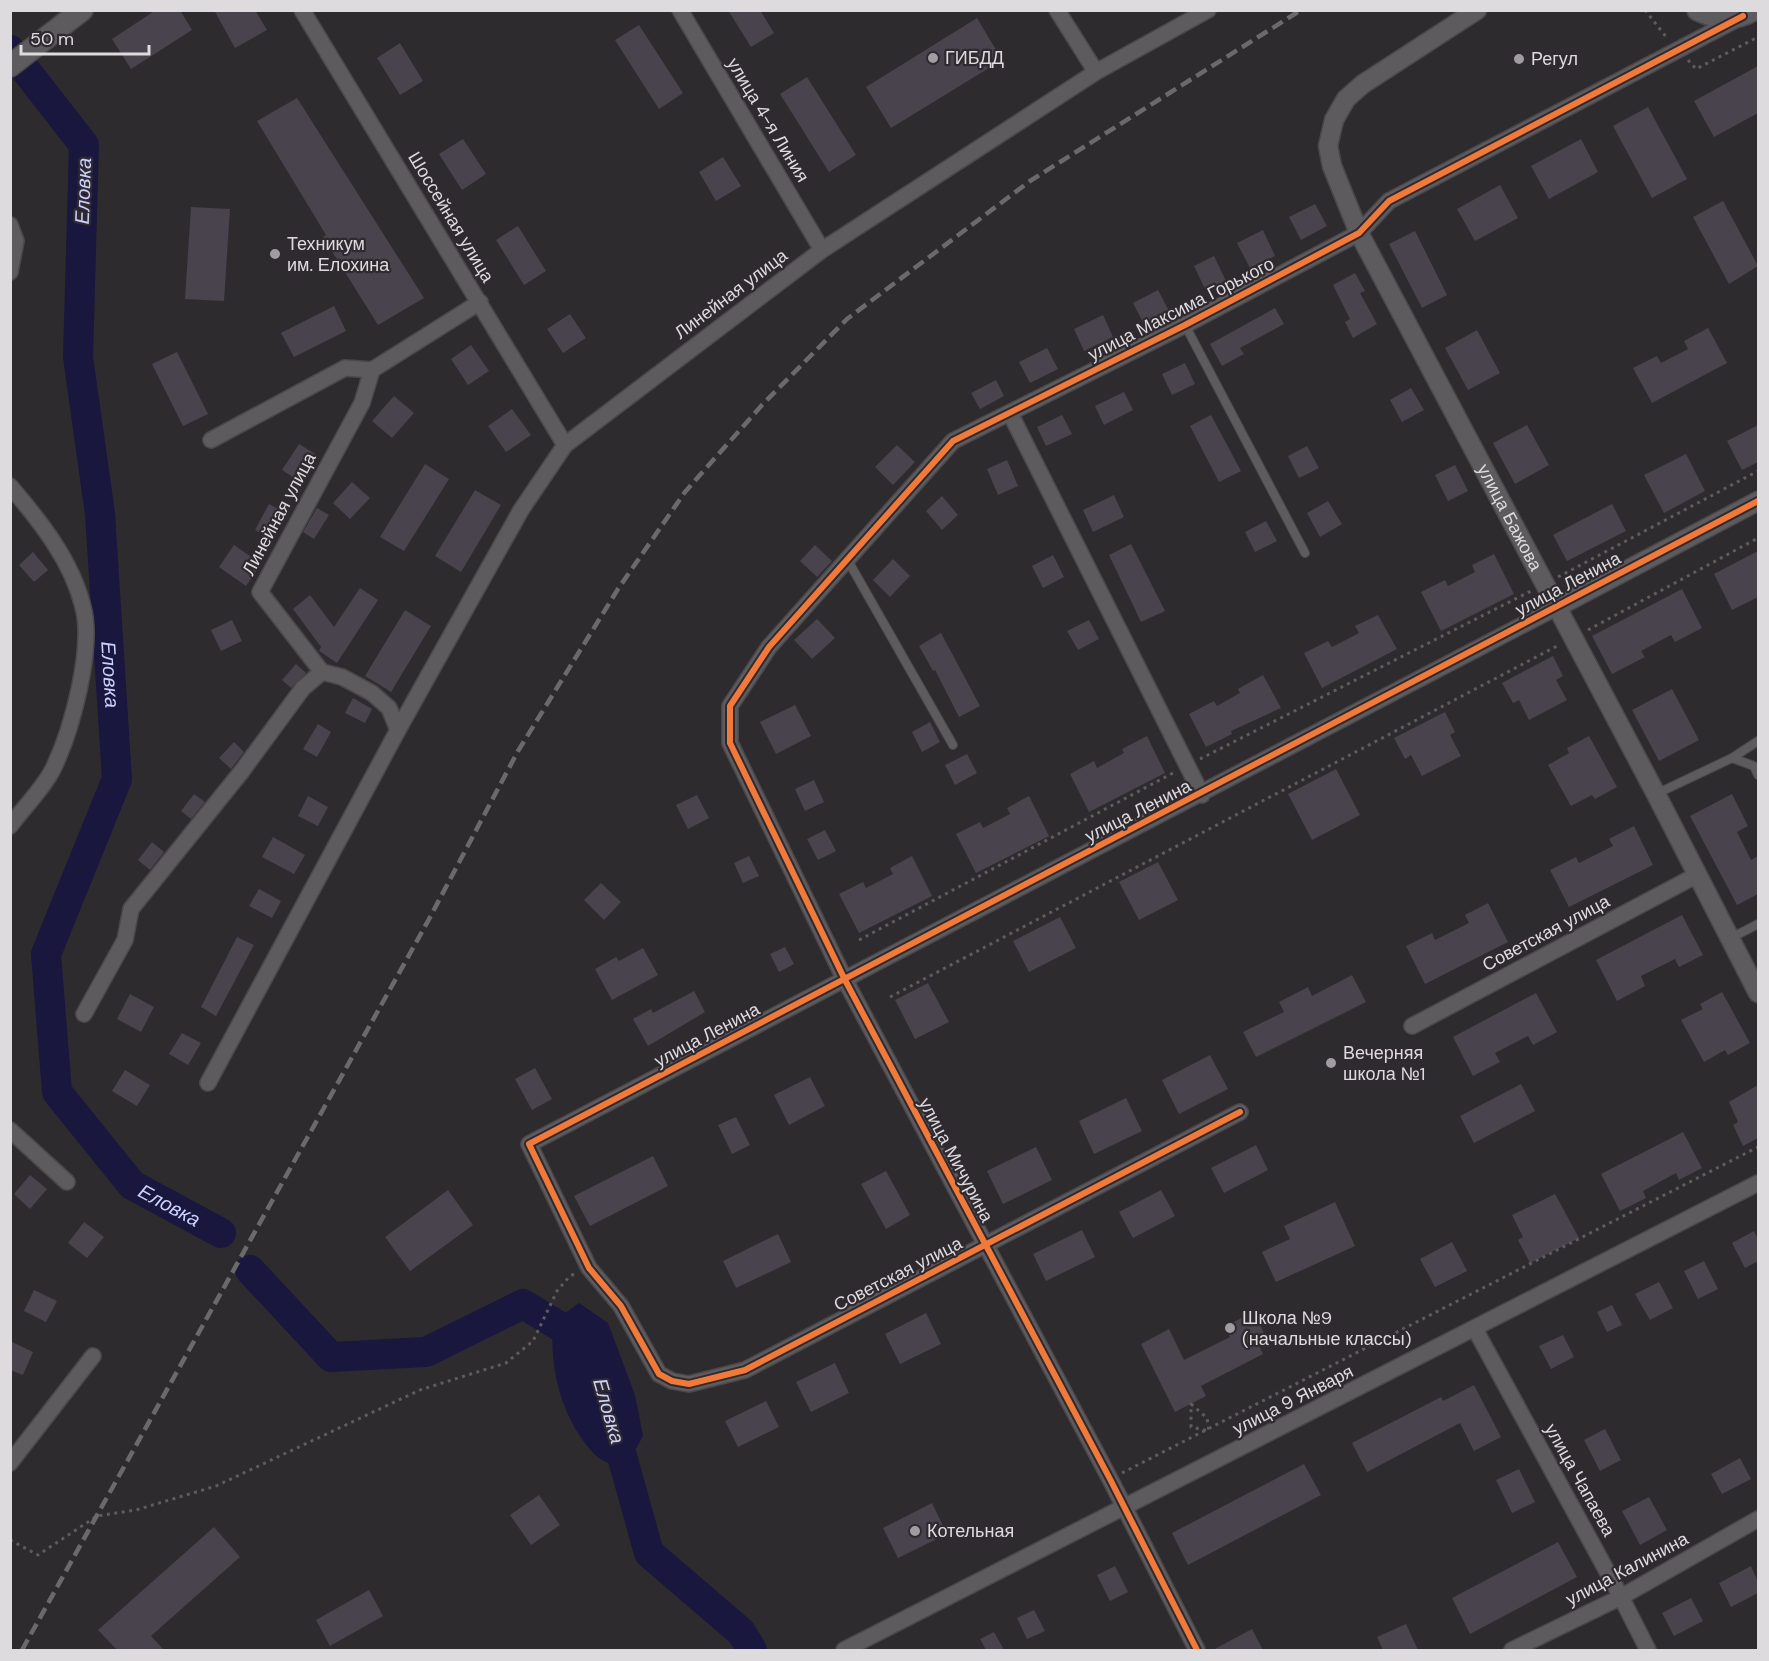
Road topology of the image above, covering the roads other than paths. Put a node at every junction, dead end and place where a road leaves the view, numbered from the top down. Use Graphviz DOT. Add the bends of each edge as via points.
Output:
graph roads {
  1 [pos="82,10"];
  2 [pos="302,10"];
  3 [pos="680,10"];
  4 [pos="1057,10"];
  5 [pos="1208,10"];
  6 [pos="1477,10"];
  7 [pos="1698,10"];
  8 [pos="1748,13"];
  9 [pos="10,66"];
  10 [pos="1096,72"];
  11 [pos="10,225"];
  12 [pos="1359,233"];
  13 [pos="822,250"];
  14 [pos="10,272"];
  15 [pos="480,302"];
  16 [pos="1185,325"];
  17 [pos="372,370"];
  18 [pos="1010,413"];
  19 [pos="211,440"];
  20 [pos="565,445"];
  21 [pos="10,486"];
  22 [pos="1758,501"];
  23 [pos="1305,553"];
  24 [pos="847,557"];
  25 [pos="1557,607"];
  26 [pos="322,672"];
  27 [pos="398,730"];
  28 [pos="1758,741"];
  29 [pos="730,743"];
  30 [pos="953,745"];
  31 [pos="1732,758"];
  32 [pos="1758,775"];
  33 [pos="1656,794"];
  34 [pos="1202,795"];
  35 [pos="10,826"];
  36 [pos="1697,875"];
  37 [pos="1758,924"];
  38 [pos="1731,938"];
  39 [pos="845,980"];
  40 [pos="1758,993"];
  41 [pos="84,1014"];
  42 [pos="1412,1026"];
  43 [pos="208,1083"];
  44 [pos="1240,1112"];
  45 [pos="10,1130"];
  46 [pos="67,1182"];
  47 [pos="1758,1183"];
  48 [pos="984,1247"];
  49 [pos="1475,1329"];
  50 [pos="93,1356"];
  51 [pos="659,1374"];
  52 [pos="10,1463"];
  53 [pos="1124,1508"];
  54 [pos="1758,1519"];
  55 [pos="1622,1597"];
  56 [pos="844,1650"];
  57 [pos="1197,1650"];
  58 [pos="1512,1650"];
  59 [pos="1648,1650"];
  1 -- 9 [label="main road"];
  2 -- 15 [label="street, Шоссейная улица"];
  3 -- 13 [label="street, улица 4-я Линия"];
  4 -- 10 [label="street"];
  5 -- 10 [label="street, Линейная улица"];
  6 -- 12 [label="street, улица Бажова" via="1346,99 1328,146"];
  7 -- 8 [label="main road" via="1725,19"];
  8 -- 12 [label="street, улица Максима Горького" via="1389,201"];
  10 -- 13 [label="street, Линейная улица"];
  11 -- 14 [label="street" via="16,241"];
  12 -- 16 [label="street, улица Максима Горького"];
  12 -- 25 [label="street, улица Бажова"];
  13 -- 20 [label="street, Линейная улица"];
  15 -- 17 [label="street"];
  15 -- 20 [label="street, Шоссейная улица"];
  16 -- 18 [label="street, улица Максима Горького"];
  16 -- 23 [label="lane"];
  17 -- 19 [label="street" via="345,368"];
  17 -- 26 [label="street, Линейная улица" via="362,403 260,592"];
  18 -- 24 [label="street, улица Максима Горького" via="953,441"];
  18 -- 34 [label="street"];
  20 -- 27 [label="street, Линейная улица" via="521,510"];
  21 -- 35 [label="street" via="38,519 70,570 84,607 86,645 71,725 53,769"];
  22 -- 25 [label="street, улица Ленина"];
  24 -- 29 [label="street, улица Максима Горького" via="769,647 730,705"];
  24 -- 30 [label="lane"];
  25 -- 33 [label="street, улица Бажова"];
  25 -- 34 [label="street, улица Ленина"];
  26 -- 27 [label="street" via="342,677 372,693 389,708"];
  26 -- 41 [label="street" via="303,688 131,909 125,940"];
  27 -- 43 [label="street, Линейная улица"];
  28 -- 31 [label="lane"];
  29 -- 39 [label="street, улица Мичурина"];
  31 -- 32 [label="lane" via="1754,766"];
  31 -- 33 [label="lane"];
  33 -- 36 [label="street, улица Бажова"];
  34 -- 39 [label="street, улица Ленина"];
  36 -- 38 [label="street, улица Бажова"];
  36 -- 42 [label="street, Советская улица"];
  37 -- 38 [label="lane"];
  38 -- 40 [label="street, улица Бажова"];
  39 -- 48 [label="street, улица Мичурина"];
  39 -- 51 [label="street, улица Ленина" via="530,1144 589,1268 621,1306"];
  44 -- 48 [label="street, Советская улица"];
  45 -- 46 [label="street"];
  47 -- 49 [label="street, улица 9 Января"];
  48 -- 51 [label="street, Советская улица" via="745,1370 689,1384"];
  48 -- 53 [label="street, улица Мичурина"];
  49 -- 53 [label="street, улица 9 Января"];
  49 -- 55 [label="street, улица Чапаева"];
  50 -- 52 [label="street"];
  53 -- 56 [label="street, улица 9 Января"];
  53 -- 57 [label="street, улица Мичурина"];
  54 -- 55 [label="street, улица Калинина"];
  55 -- 58 [label="street, улица Калинина"];
  55 -- 59 [label="street, улица Чапаева"];
}
